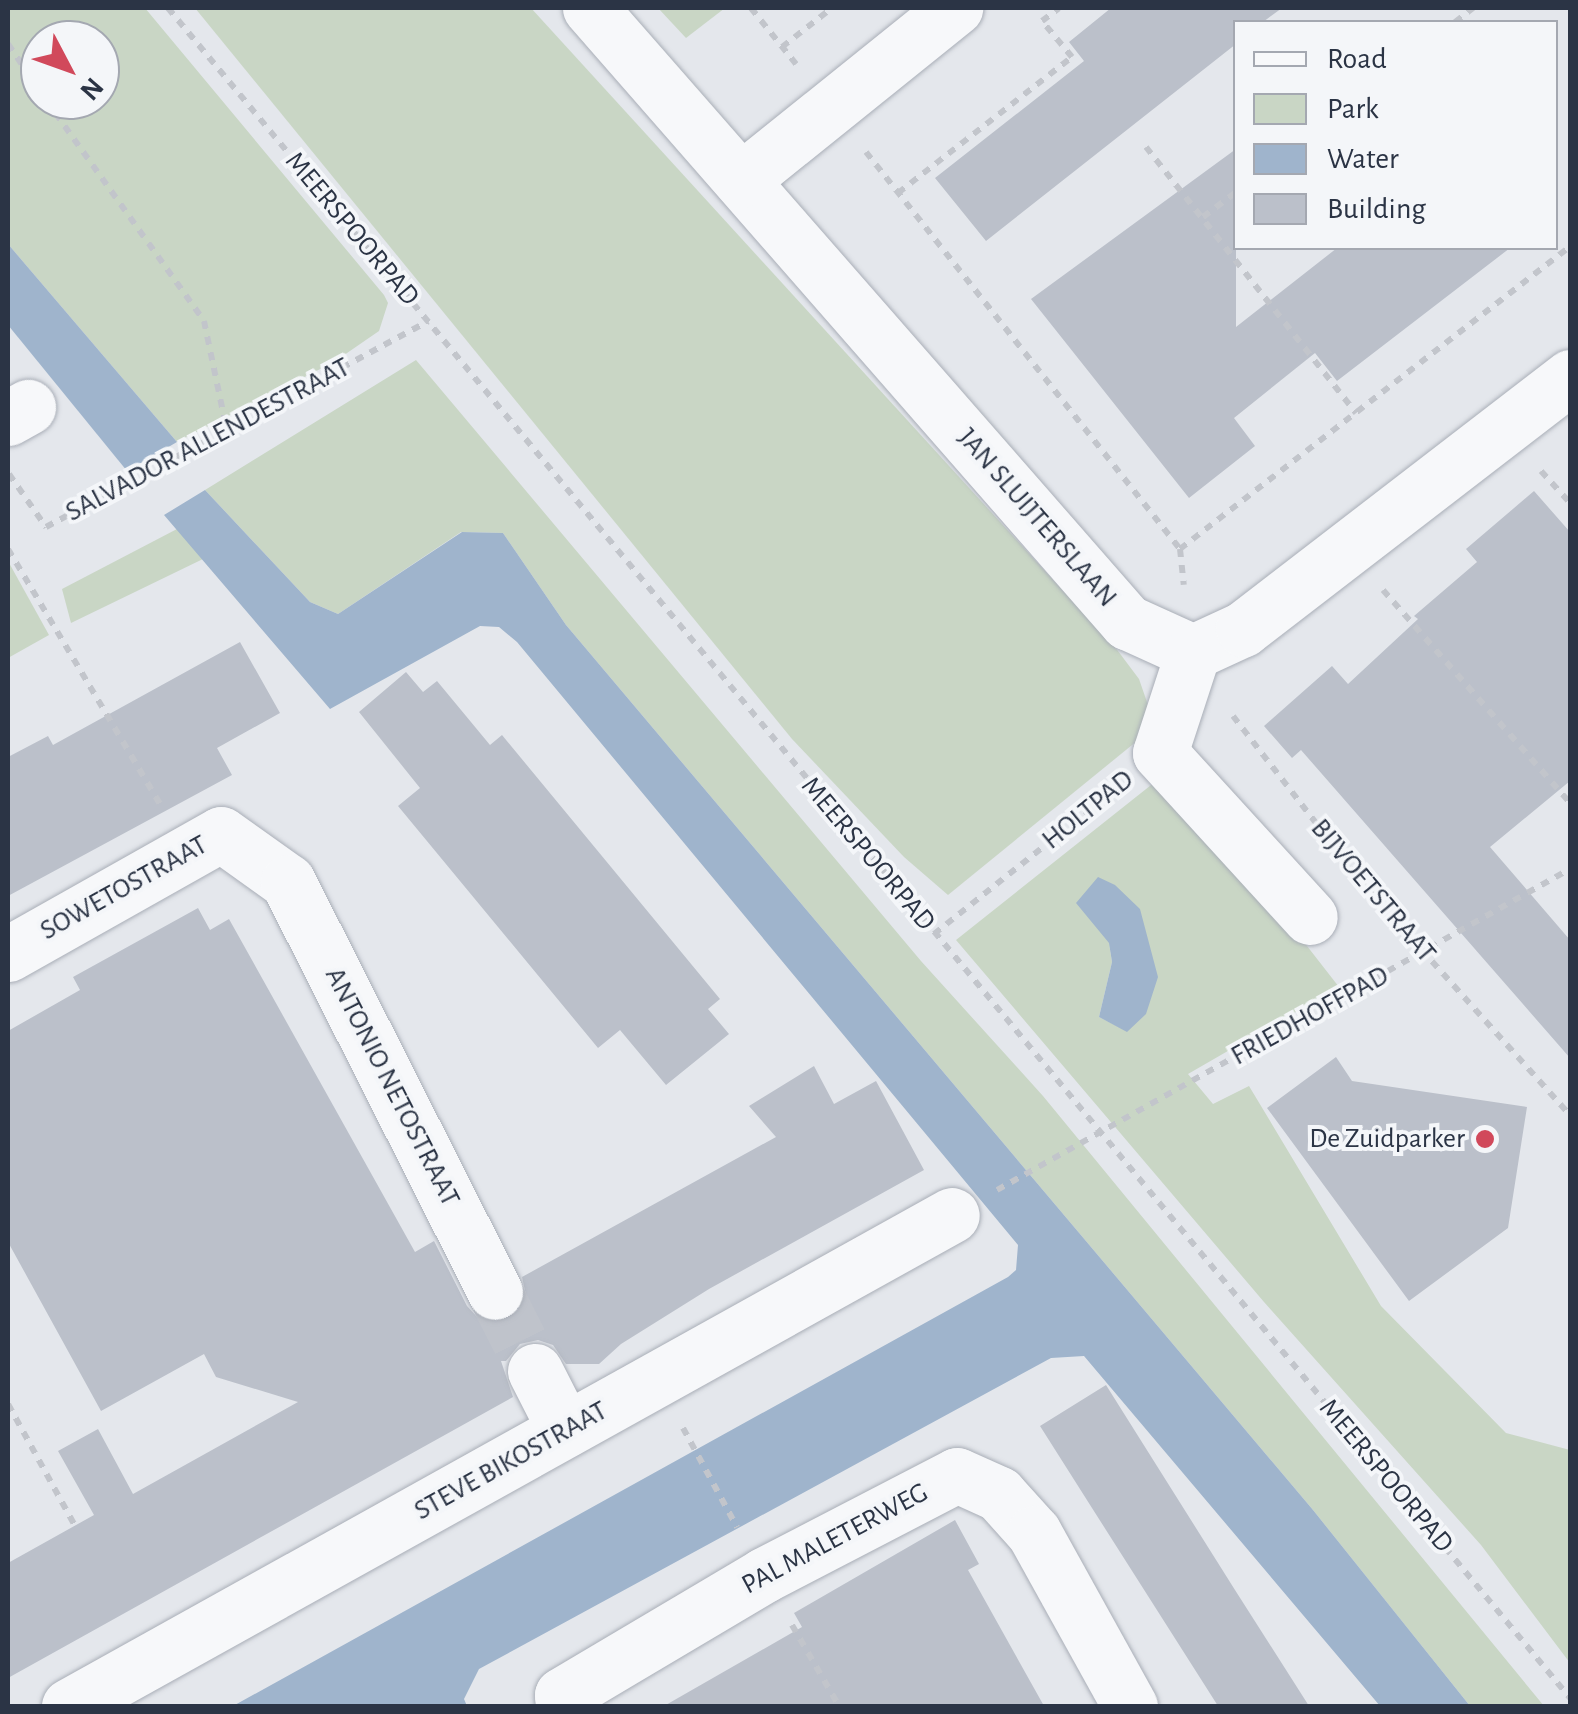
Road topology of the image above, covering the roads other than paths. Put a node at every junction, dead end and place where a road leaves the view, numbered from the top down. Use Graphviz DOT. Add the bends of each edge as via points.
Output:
graph roads {
  1 [pos="590,8"];
  2 [pos="955,8"];
  3 [pos="741,180"];
  4 [pos="1570,377"];
  5 [pos="1193,652"];
  6 [pos="288,882"];
  7 [pos="1310,917"];
  8 [pos="8,954"];
  9 [pos="952,1214"];
  10 [pos="495,1292"];
  11 [pos="534,1371"];
  12 [pos="564,1430"];
  13 [pos="562,1701"];
  14 [pos="69,1706"];
  15 [pos="1130,1706"];
  1 -- 3 [label="street, JAN SLUIJTERSLAAN"];
  2 -- 3 [label="street"];
  3 -- 5 [label="street, JAN SLUIJTERSLAAN" via="1128,622"];
  4 -- 5 [label="street" via="1243,629"];
  5 -- 7 [label="street, HOLTPAD" via="1160,753"];
  6 -- 8 [label="street, SOWETOSTRAAT" via="221,834"];
  6 -- 10 [label="street, ANTONIO NETOSTRAAT"];
  9 -- 12 [label="street, STEVE BIKOSTRAAT"];
  11 -- 12 [label="street"];
  12 -- 14 [label="street, STEVE BIKOSTRAAT"];
  13 -- 15 [label="street, PAL MALETERWEG" via="758,1563 957,1474 999,1494 1034,1532"];
}
